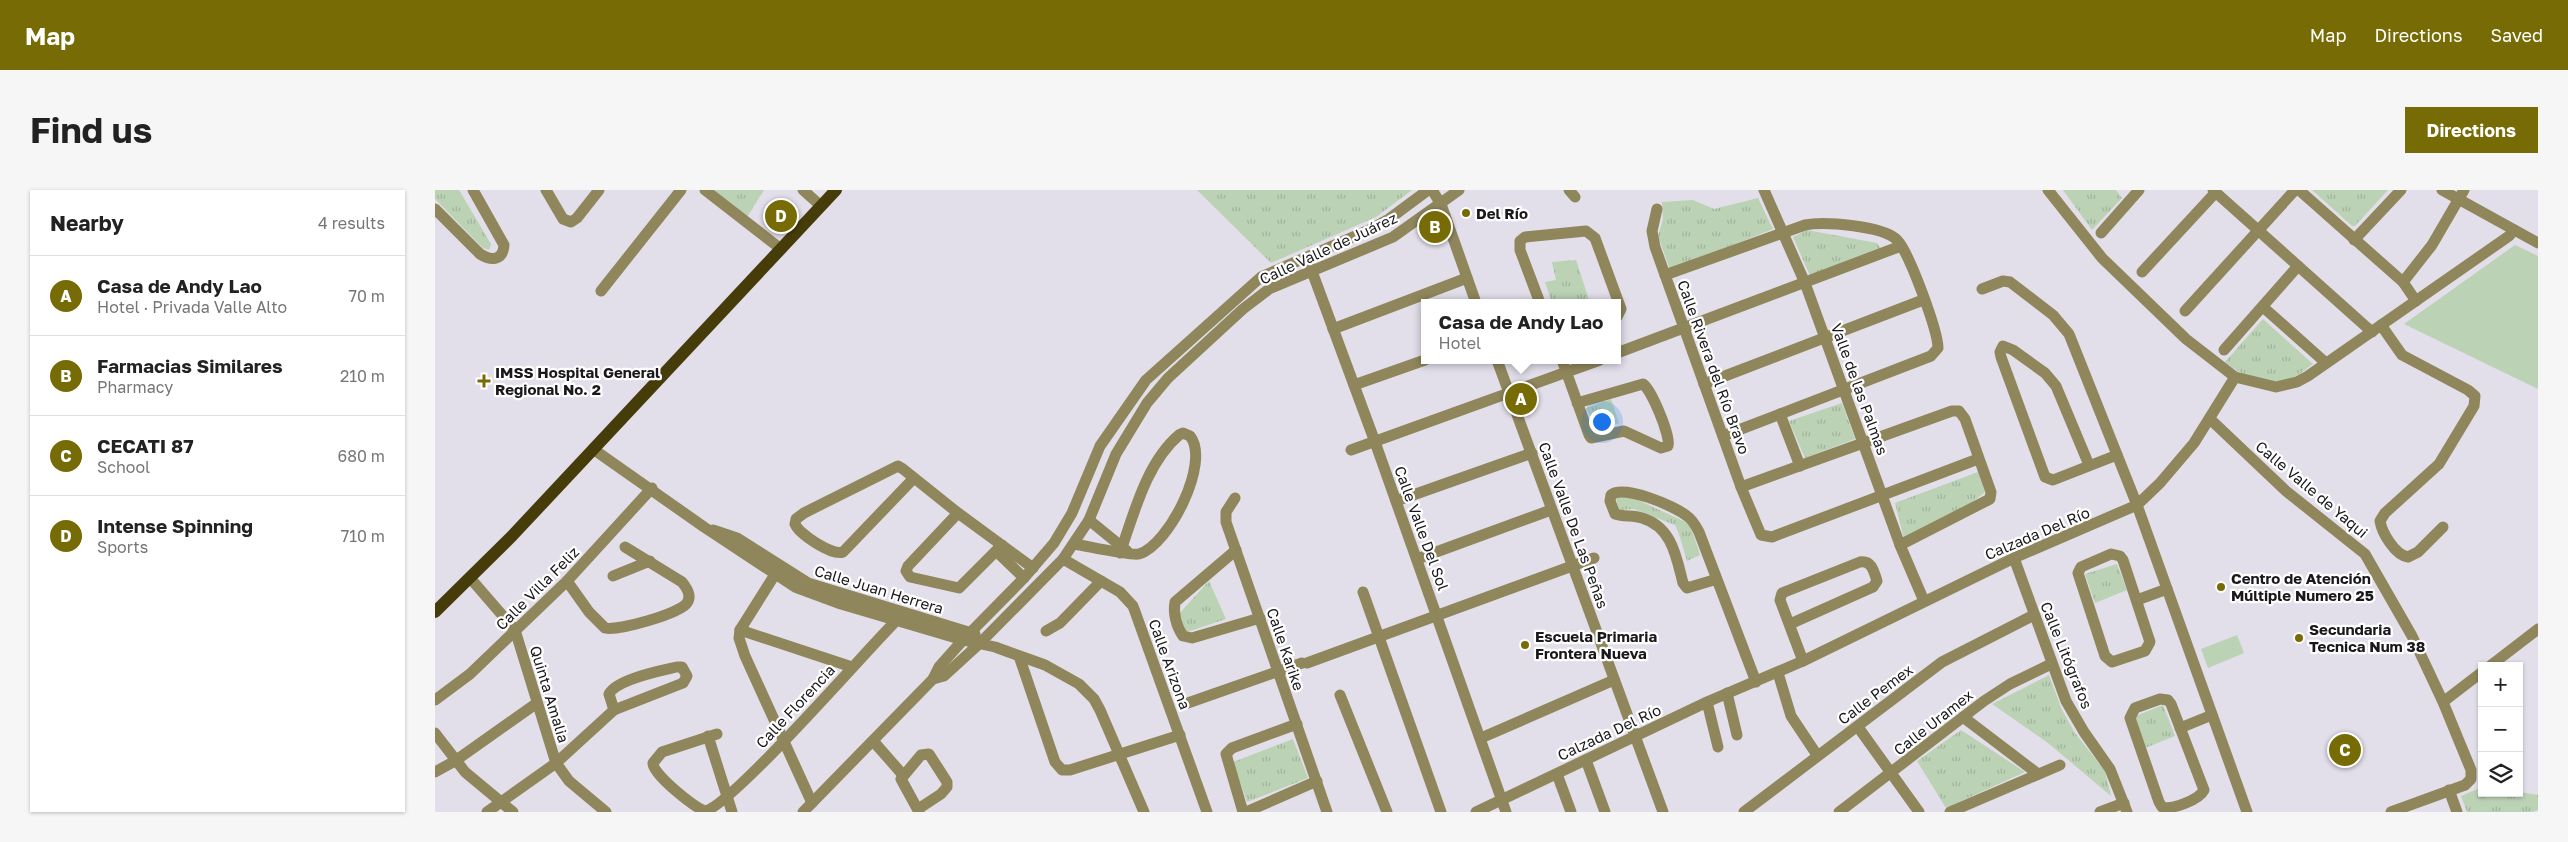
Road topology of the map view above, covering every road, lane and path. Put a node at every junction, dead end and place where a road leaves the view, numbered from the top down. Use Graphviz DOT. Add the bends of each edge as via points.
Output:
graph roads {
  1 [pos="473,190"];
  2 [pos="546,190"];
  3 [pos="599,190"];
  4 [pos="681,190"];
  5 [pos="705,190"];
  6 [pos="803,190"];
  7 [pos="836,190"];
  8 [pos="1428,190"];
  9 [pos="1433,190"];
  10 [pos="1459,190"];
  11 [pos="1764,190"];
  12 [pos="2048,190"];
  13 [pos="2295,190"];
  14 [pos="2299,190"];
  15 [pos="2401,190"];
  16 [pos="2443,190"];
  17 [pos="2135,191"];
  18 [pos="2214,191"];
  19 [pos="2462,195"];
  20 [pos="1441,204"];
  21 [pos="821,206"];
  22 [pos="435,208"];
  23 [pos="1657,209"];
  24 [pos="2258,230"];
  25 [pos="2514,230"];
  26 [pos="1782,232"];
  27 [pos="2101,233"];
  28 [pos="2354,240"];
  29 [pos="2538,243"];
  30 [pos="1901,246"];
  31 [pos="781,249"];
  32 [pos="1306,256"];
  33 [pos="2298,266"];
  34 [pos="1312,271"];
  35 [pos="2142,272"];
  36 [pos="1665,275"];
  37 [pos="1261,277"];
  38 [pos="1467,278"];
  39 [pos="2403,282"];
  40 [pos="1805,283"];
  41 [pos="1269,289"];
  42 [pos="1982,289"];
  43 [pos="601,290"];
  44 [pos="1475,299"];
  45 [pos="1538,299"];
  46 [pos="1617,299"];
  47 [pos="1923,300"];
  48 [pos="2416,301"];
  49 [pos="2263,307"];
  50 [pos="2185,311"];
  51 [pos="1333,328"];
  52 [pos="1685,328"];
  53 [pos="2376,329"];
  54 [pos="1825,338"];
  55 [pos="2224,350"];
  56 [pos="1621,352"];
  57 [pos="1421,361"];
  58 [pos="2326,363"];
  59 [pos="1499,364"];
  60 [pos="1562,364"];
  61 [pos="1590,364"];
  62 [pos="1566,374"];
  63 [pos="2235,377"];
  64 [pos="1704,384"];
  65 [pos="1354,385"];
  66 [pos="1843,389"];
  67 [pos="1510,394"];
  68 [pos="1577,403"];
  69 [pos="1780,414"];
  70 [pos="2210,419"];
  71 [pos="1723,436"];
  72 [pos="1375,442"];
  73 [pos="1864,444"];
  74 [pos="1100,446"];
  75 [pos="593,448"];
  76 [pos="1351,450"];
  77 [pos="1532,453"];
  78 [pos="1116,454"];
  79 [pos="2117,455"];
  80 [pos="1979,459"];
  81 [pos="2089,465"];
  82 [pos="1800,466"];
  83 [pos="914,478"];
  84 [pos="1741,487"];
  85 [pos="652,488"];
  86 [pos="1883,496"];
  87 [pos="1235,498"];
  88 [pos="1396,501"];
  89 [pos="2137,505"];
  90 [pos="1551,510"];
  91 [pos="958,514"];
  92 [pos="1089,520"];
  93 [pos="2443,527"];
  94 [pos="1074,544"];
  95 [pos="1901,545"];
  96 [pos="625,548"];
  97 [pos="999,548"];
  98 [pos="1236,550"];
  99 [pos="1123,551"];
  100 [pos="1593,558"];
  101 [pos="2014,558"];
  102 [pos="1063,559"];
  103 [pos="1417,559"];
  104 [pos="650,561"];
  105 [pos="1571,566"];
  106 [pos="1033,568"];
  107 [pos="778,571"];
  108 [pos="613,576"];
  109 [pos="1024,578"];
  110 [pos="471,579"];
  111 [pos="1717,579"];
  112 [pos="567,581"];
  113 [pos="1101,581"];
  114 [pos="2167,589"];
  115 [pos="1363,592"];
  116 [pos="2137,600"];
  117 [pos="1924,601"];
  118 [pos="435,612"];
  119 [pos="988,614"];
  120 [pos="1438,615"];
  121 [pos="2034,615"];
  122 [pos="899,616"];
  123 [pos="1260,618"];
  124 [pos="1790,624"];
  125 [pos="998,625"];
  126 [pos="2538,628"];
  127 [pos="515,630"];
  128 [pos="740,630"];
  129 [pos="1046,631"];
  130 [pos="966,636"];
  131 [pos="1379,637"];
  132 [pos="982,641"];
  133 [pos="1019,656"];
  134 [pos="1803,661"];
  135 [pos="2495,662"];
  136 [pos="2051,664"];
  137 [pos="852,667"];
  138 [pos="1278,671"];
  139 [pos="1778,673"];
  140 [pos="2478,675"];
  141 [pos="933,679"];
  142 [pos="1614,680"];
  143 [pos="1757,682"];
  144 [pos="1727,694"];
  145 [pos="1339,695"];
  146 [pos="435,700"];
  147 [pos="1707,702"];
  148 [pos="2443,702"];
  149 [pos="537,703"];
  150 [pos="1185,704"];
  151 [pos="614,710"];
  152 [pos="2213,715"];
  153 [pos="1963,717"];
  154 [pos="1297,724"];
  155 [pos="1858,727"];
  156 [pos="2180,728"];
  157 [pos="435,733"];
  158 [pos="1180,735"];
  159 [pos="1737,735"];
  160 [pos="1635,737"];
  161 [pos="1481,738"];
  162 [pos="784,740"];
  163 [pos="874,742"];
  164 [pos="1717,747"];
  165 [pos="1119,755"];
  166 [pos="1817,755"];
  167 [pos="1586,760"];
  168 [pos="455,761"];
  169 [pos="555,762"];
  170 [pos="2060,765"];
  171 [pos="435,772"];
  172 [pos="1892,772"];
  173 [pos="1557,774"];
  174 [pos="2038,774"];
  175 [pos="903,775"];
  176 [pos="1317,782"];
  177 [pos="2449,790"];
  178 [pos="727,796"];
  179 [pos="1502,800"];
  180 [pos="502,802"];
  181 [pos="813,803"];
  182 [pos="2125,807"];
  183 [pos="918,810"];
  184 [pos="705,811"];
  185 [pos="1140,811"];
  186 [pos="487,812"];
  187 [pos="513,812"];
  188 [pos="606,812"];
  189 [pos="732,812"];
  190 [pos="803,812"];
  191 [pos="1207,812"];
  192 [pos="1244,812"];
  193 [pos="1327,812"];
  194 [pos="1387,812"];
  195 [pos="1441,812"];
  196 [pos="1475,812"];
  197 [pos="1506,812"];
  198 [pos="1571,812"];
  199 [pos="1605,812"];
  200 [pos="1663,812"];
  201 [pos="1744,812"];
  202 [pos="1839,812"];
  203 [pos="1919,812"];
  204 [pos="1950,812"];
  205 [pos="2100,812"];
  206 [pos="2247,812"];
  207 [pos="2391,812"];
  208 [pos="2457,812"];
  1 -- 22 [label="street" via="504,244 503,251 495,259 489,260 480,254"];
  2 -- 3 [label="street" via="563,219 571,222"];
  4 -- 43 [label="street"];
  5 -- 31 [label="street"];
  6 -- 21 [label="street"];
  7 -- 21 [label="main road"];
  8 -- 32 [label="street, Calle Valle de Juárez" via="1375,226"];
  9 -- 20 [label="street"];
  10 -- 20 [label="street, Calle Valle de Juárez"];
  11 -- 26 [label="street, Valle de las Palmas"];
  12 -- 63 [label="street" via="2102,258 2186,339"];
  13 -- 24 [label="street"];
  14 -- 28 [label="street"];
  15 -- 28 [label="street"];
  16 -- 19 [label="street"];
  17 -- 27 [label="street"];
  18 -- 24 [label="street"];
  18 -- 35 [label="street"];
  19 -- 25 [label="street"];
  19 -- 39 [label="street" via="2432,245"];
  20 -- 34 [label="street, Calle Valle de Juárez" via="1393,237"];
  20 -- 38 [label="street"];
  21 -- 31 [label="main road"];
  23 -- 36 [label="street, Calle Rivera del Río Bravo" via="1653,238"];
  24 -- 33 [label="street"];
  24 -- 50 [label="street"];
  25 -- 29 [label="street"];
  25 -- 48 [label="street"];
  26 -- 30 [label="street" via="1813,223 1844,224 1893,237"];
  26 -- 36 [label="street"];
  26 -- 40 [label="street, Valle de las Palmas"];
  28 -- 39 [label="street"];
  30 -- 40 [label="street"];
  30 -- 47 [label="street"];
  31 -- 75 [label="main road"];
  32 -- 34 [label="street, Calle Valle Del Sol"];
  32 -- 37 [label="street, Calle Valle de Juárez"];
  33 -- 49 [label="street"];
  33 -- 53 [label="street"];
  34 -- 41 [label="street, Calle Valle de Juárez"];
  34 -- 51 [label="street, Calle Valle Del Sol"];
  36 -- 52 [label="street, Calle Rivera del Río Bravo"];
  37 -- 41 [label="street"];
  37 -- 74 [label="street, Calle Valle de Juárez" via="1146,380"];
  38 -- 44 [label="street"];
  38 -- 51 [label="street"];
  39 -- 48 [label="street"];
  40 -- 52 [label="street"];
  40 -- 54 [label="street, Valle de las Palmas"];
  41 -- 78 [label="street, Calle Valle de Juárez" via="1243,309 1157,390"];
  42 -- 79 [label="street" via="2003,281 2010,282 2059,321 2069,334"];
  45 -- 46 [label="street" via="1519,241 1525,237 1586,231 1595,238"];
  47 -- 54 [label="street"];
  47 -- 66 [label="street" via="1937,351"];
  48 -- 53 [label="street"];
  49 -- 55 [label="street"];
  49 -- 58 [label="street"];
  51 -- 65 [label="street, Calle Valle Del Sol"];
  52 -- 56 [label="street"];
  52 -- 64 [label="street, Calle Rivera del Río Bravo"];
  53 -- 58 [label="street"];
  53 -- 93 [label="street" via="2402,355 2475,396 2474,406 2439,464 2385,512 2380,521 2392,544 2408,557 2418,552"];
  54 -- 64 [label="street"];
  54 -- 66 [label="street, Valle de las Palmas"];
  57 -- 65 [label="street"];
  58 -- 63 [label="street" via="2308,376 2285,386 2266,386"];
  59 -- 67 [label="street, Calle Valle De Las Peñas"];
  60 -- 62 [label="street"];
  61 -- 62 [label="street"];
  62 -- 67 [label="street"];
  62 -- 68 [label="street"];
  63 -- 70 [label="street, Calzada Del Río"];
  64 -- 71 [label="street, Calle Rivera del Río Bravo"];
  65 -- 72 [label="street, Calle Valle Del Sol"];
  66 -- 69 [label="street"];
  66 -- 73 [label="street, Valle de las Palmas"];
  67 -- 72 [label="street"];
  67 -- 77 [label="street, Calle Valle De Las Peñas"];
  68 -- 68 [label="street" via="1643,384 1669,442 1661,448 1619,430 1595,438 1589,436"];
  69 -- 71 [label="street"];
  69 -- 82 [label="street"];
  70 -- 89 [label="street, Calzada Del Río" via="2177,464"];
  70 -- 148 [label="street, Calle Valle de Yaqui" via="2286,491 2365,554 2412,636"];
  71 -- 84 [label="street, Calle Rivera del Río Bravo"];
  72 -- 76 [label="street"];
  72 -- 88 [label="street, Calle Valle Del Sol"];
  73 -- 80 [label="street" via="1952,411 1961,412"];
  73 -- 82 [label="street"];
  73 -- 86 [label="street, Valle de las Palmas"];
  74 -- 78 [label="street"];
  74 -- 106 [label="street, Calle Valle de Juárez" via="1072,513 1054,543"];
  75 -- 85 [label="street, Calle Juan Herrera"];
  75 -- 110 [label="main road"];
  77 -- 88 [label="street"];
  77 -- 90 [label="street, Calle Valle De Las Peñas"];
  78 -- 92 [label="street, Calle Valle de Juárez"];
  79 -- 81 [label="street"];
  79 -- 89 [label="street"];
  80 -- 86 [label="street"];
  80 -- 95 [label="street" via="1991,492 1987,502"];
  81 -- 81 [label="street" via="2053,480 2045,477 2001,357 2003,346 2051,379"];
  82 -- 84 [label="street"];
  83 -- 83 [label="street" via="839,554 803,534 795,524 804,513 898,466"];
  83 -- 91 [label="street"];
  84 -- 86 [label="street, Calle Rivera del Río Bravo" via="1759,532 1765,537 1773,537"];
  85 -- 107 [label="street, Calle Juan Herrera" via="704,528"];
  85 -- 112 [label="street, Calle Villa Feliz"];
  86 -- 95 [label="street, Valle de las Palmas"];
  87 -- 98 [label="street, Calle Karike" via="1225,517"];
  88 -- 103 [label="street, Calle Valle Del Sol"];
  89 -- 101 [label="street, Calzada Del Río"];
  89 -- 114 [label="street"];
  90 -- 103 [label="street"];
  90 -- 105 [label="street, Calle Valle De Las Peñas"];
  91 -- 97 [label="street"];
  91 -- 97 [label="street" via="908,566 907,573 912,578 959,588"];
  92 -- 94 [label="street, Calle Valle de Juárez"];
  92 -- 99 [label="street"];
  94 -- 99 [label="street"];
  94 -- 102 [label="street, Calle Valle de Juárez"];
  95 -- 117 [label="street, Valle de las Palmas"];
  96 -- 104 [label="street"];
  97 -- 106 [label="street"];
  97 -- 109 [label="street"];
  98 -- 123 [label="street, Calle Karike"];
  98 -- 123 [label="street" via="1175,602 1174,613 1179,630 1183,636 1192,638"];
  99 -- 99 [label="street" via="1138,554 1175,520 1196,465 1197,449 1190,436 1179,435 1156,464"];
  100 -- 105 [label="street"];
  101 -- 117 [label="street, Calzada Del Río"];
  101 -- 121 [label="street, Calle Litógrafos"];
  102 -- 113 [label="street, Calle Arizona"];
  102 -- 125 [label="street, Calle Valle de Juárez"];
  103 -- 120 [label="street, Calle Valle Del Sol"];
  104 -- 108 [label="street"];
  104 -- 112 [label="street" via="682,582 689,599 679,610 616,629 601,626"];
  105 -- 120 [label="street"];
  105 -- 142 [label="street, Calle Valle De Las Peñas"];
  106 -- 109 [label="street, Calle Valle de Juárez"];
  107 -- 122 [label="street, Calle Juan Herrera" via="813,595"];
  107 -- 128 [label="street"];
  109 -- 119 [label="street, Calle Valle de Juárez"];
  110 -- 118 [label="main road"];
  110 -- 127 [label="street, Quinta Amalia"];
  111 -- 111 [label="street" via="1699,532 1687,516 1635,493 1621,490 1611,495 1615,514 1644,518 1663,530 1671,541 1687,588"];
  111 -- 143 [label="street"];
  112 -- 127 [label="street, Calle Villa Feliz"];
  113 -- 129 [label="street" via="1060,623"];
  113 -- 158 [label="street, Calle Arizona" via="1126,597 1133,606"];
  114 -- 116 [label="street"];
  114 -- 152 [label="street"];
  115 -- 131 [label="street"];
  116 -- 116 [label="street" via="2149,636 2149,646 2112,662 2105,656 2078,570 2111,554 2120,556"];
  117 -- 134 [label="street, Calzada Del Río"];
  119 -- 125 [label="street"];
  119 -- 130 [label="street, Calle Valle de Juárez"];
  120 -- 131 [label="street"];
  120 -- 161 [label="street, Calle Valle Del Sol"];
  121 -- 136 [label="street, Calle Litógrafos"];
  121 -- 155 [label="street, Calle Pemex" via="1942,662"];
  122 -- 130 [label="street, Calle Juan Herrera"];
  122 -- 137 [label="street, Calle Florencia"];
  123 -- 138 [label="street, Calle Karike"];
  124 -- 124 [label="street" via="1780,600 1785,590 1860,562 1867,561 1871,565 1877,581 1873,586"];
  124 -- 134 [label="street"];
  125 -- 132 [label="street, Calle Valle de Juárez"];
  126 -- 135 [label="street"];
  127 -- 146 [label="street, Calle Villa Feliz" via="470,674"];
  127 -- 149 [label="street, Quinta Amalia"];
  128 -- 137 [label="street"];
  128 -- 162 [label="street" via="745,656"];
  130 -- 132 [label="street, Calle Juan Herrera"];
  130 -- 141 [label="street, Calle Valle de Juárez" via="939,667"];
  131 -- 138 [label="street"];
  131 -- 195 [label="street"];
  132 -- 133 [label="street, Calle Juan Herrera"];
  132 -- 141 [label="street, Calle Valle de Juárez" via="944,676"];
  133 -- 165 [label="street, Calle Juan Herrera" via="1063,673 1079,684 1094,699"];
  133 -- 165 [label="street" via="1055,762 1062,770"];
  134 -- 139 [label="street, Calzada Del Río"];
  136 -- 153 [label="street, Calle Uramex" via="2010,684"];
  136 -- 182 [label="street, Calle Litógrafos" via="2066,701 2110,768"];
  137 -- 162 [label="street, Calle Florencia"];
  138 -- 150 [label="street"];
  138 -- 154 [label="street, Calle Karike"];
  139 -- 143 [label="street, Calzada Del Río"];
  139 -- 166 [label="street" via="1791,716"];
  140 -- 148 [label="street"];
  141 -- 163 [label="street"];
  142 -- 160 [label="street, Calle Valle De Las Peñas"];
  142 -- 161 [label="street"];
  143 -- 144 [label="street, Calzada Del Río"];
  144 -- 147 [label="street, Calzada Del Río"];
  144 -- 159 [label="street"];
  145 -- 194 [label="street"];
  147 -- 160 [label="street, Calzada Del Río"];
  147 -- 164 [label="street"];
  148 -- 177 [label="street, Calle Valle de Yaqui" via="2471,770 2471,779 2465,785"];
  149 -- 168 [label="street"];
  149 -- 169 [label="street, Quinta Amalia"];
  151 -- 151 [label="street" via="683,683 687,676 685,670 680,666 616,686 609,694"];
  151 -- 169 [label="street"];
  152 -- 156 [label="street"];
  152 -- 206 [label="street"];
  153 -- 172 [label="street, Calle Uramex"];
  153 -- 174 [label="street"];
  154 -- 176 [label="street, Calle Karike"];
  154 -- 192 [label="street" via="1228,751 1226,759"];
  155 -- 166 [label="street, Calle Pemex"];
  155 -- 172 [label="street"];
  156 -- 156 [label="street" via="2171,704 2165,699 2131,710 2130,718 2159,802 2164,808 2199,796 2204,790"];
  157 -- 168 [label="street"];
  158 -- 165 [label="street"];
  158 -- 191 [label="street, Calle Arizona"];
  160 -- 167 [label="street, Calzada Del Río"];
  160 -- 200 [label="street, Calle Valle De Las Peñas"];
  161 -- 179 [label="street, Calle Valle Del Sol"];
  162 -- 178 [label="street, Calle Florencia"];
  162 -- 181 [label="street"];
  163 -- 175 [label="street"];
  163 -- 181 [label="street"];
  165 -- 185 [label="street, Calle Juan Herrera"];
  166 -- 201 [label="street, Calle Pemex"];
  167 -- 173 [label="street, Calzada Del Río"];
  167 -- 199 [label="street"];
  168 -- 171 [label="street"];
  168 -- 180 [label="street"];
  169 -- 180 [label="street"];
  169 -- 188 [label="street, Quinta Amalia" via="569,781"];
  170 -- 174 [label="street"];
  172 -- 202 [label="street, Calle Uramex"];
  172 -- 203 [label="street"];
  173 -- 179 [label="street, Calzada Del Río"];
  173 -- 198 [label="street"];
  174 -- 204 [label="street"];
  175 -- 183 [label="street" via="902,784"];
  175 -- 183 [label="street" via="921,755 929,754 947,782 945,791"];
  176 -- 192 [label="street"];
  176 -- 193 [label="street, Calle Karike"];
  177 -- 207 [label="street"];
  177 -- 208 [label="street"];
  178 -- 184 [label="street, Calle Florencia"];
  178 -- 184 [label="street" via="713,735 655,757 652,767"];
  178 -- 189 [label="street"];
  179 -- 196 [label="street, Calzada Del Río"];
  179 -- 197 [label="street, Calle Valle Del Sol"];
  180 -- 186 [label="street"];
  180 -- 187 [label="street"];
  181 -- 190 [label="street"];
  182 -- 205 [label="street"];
}
